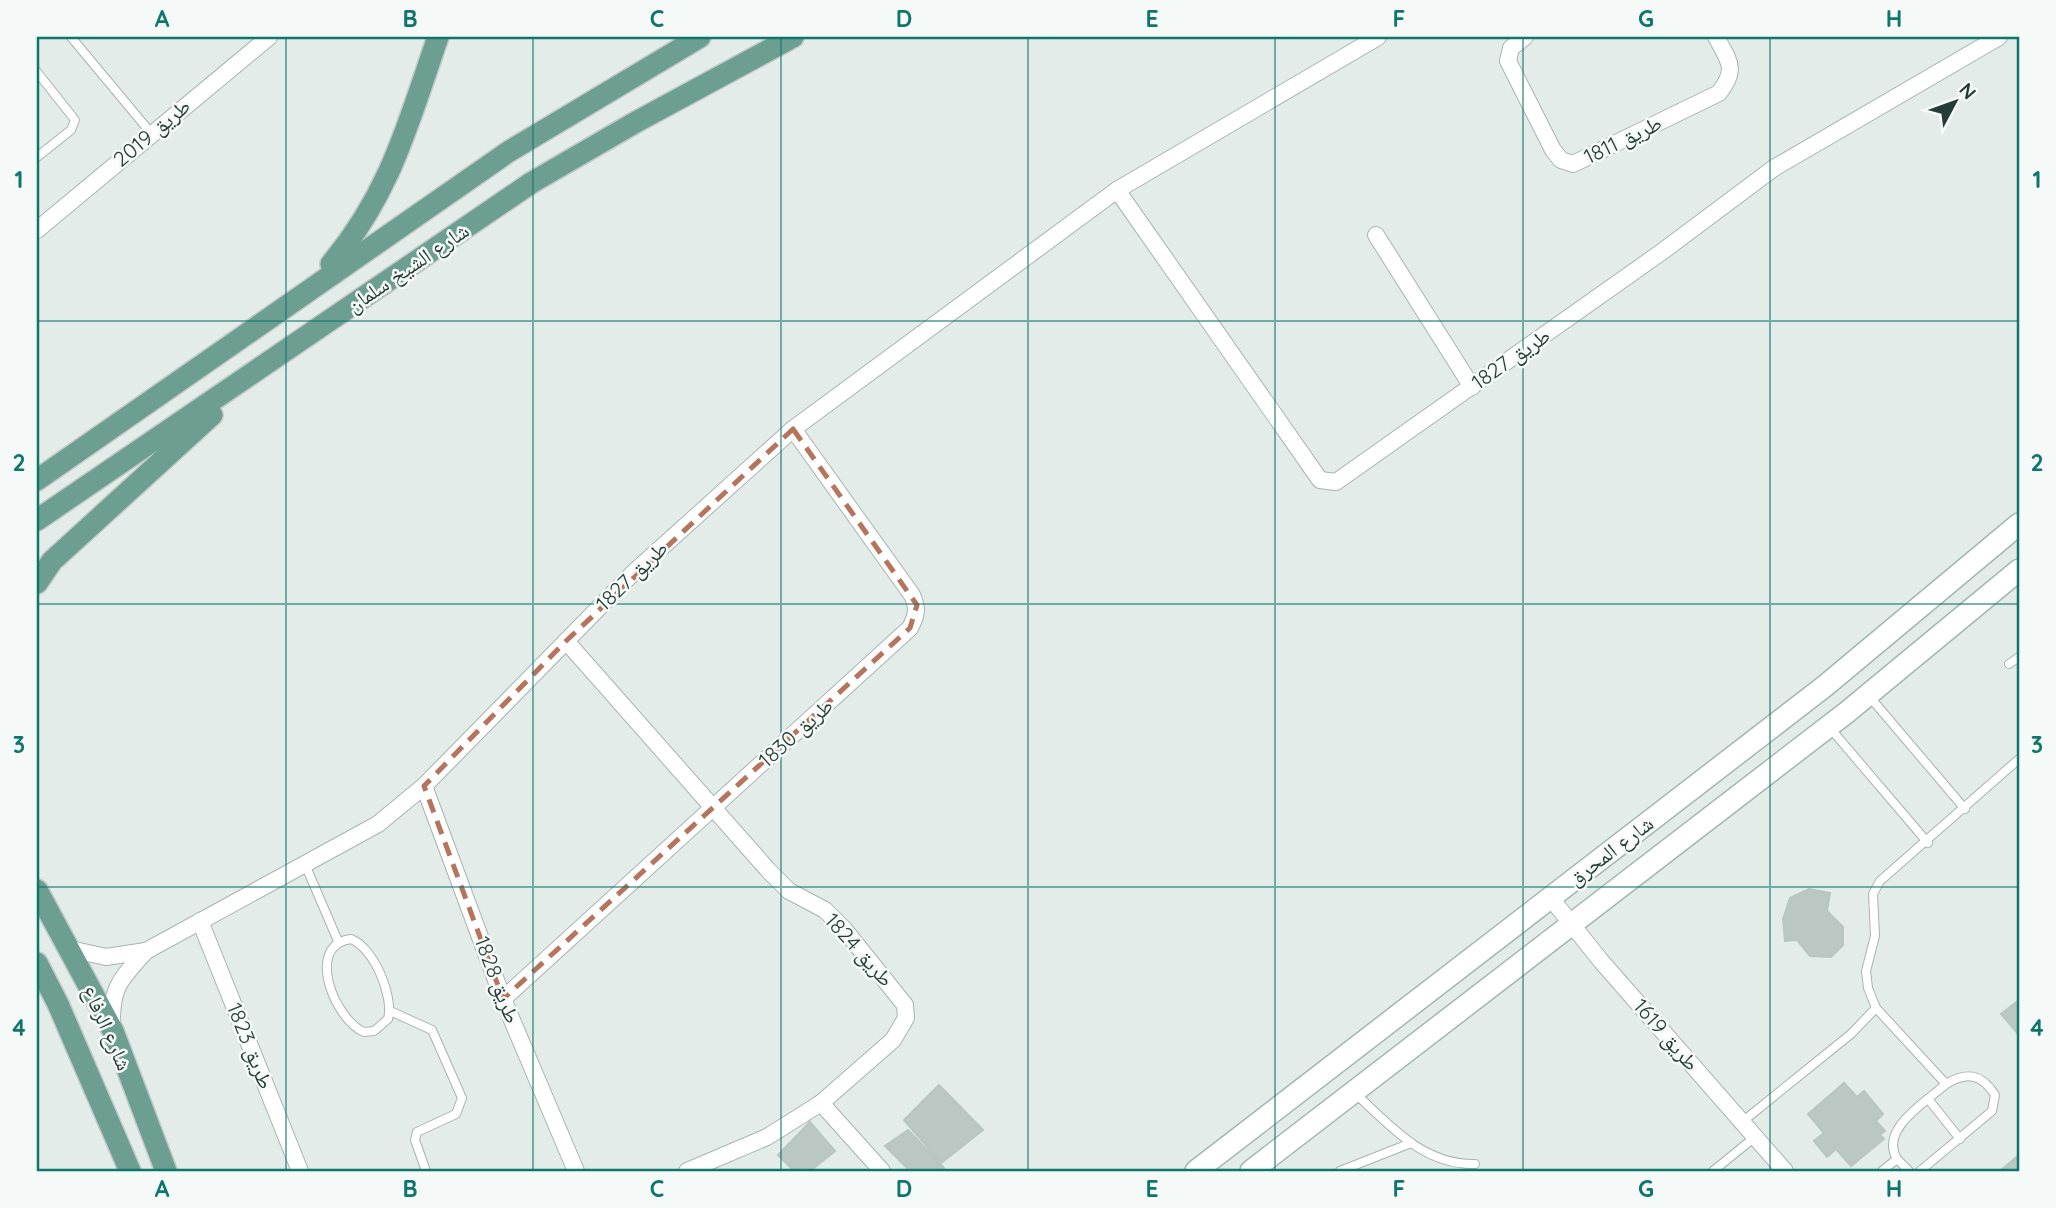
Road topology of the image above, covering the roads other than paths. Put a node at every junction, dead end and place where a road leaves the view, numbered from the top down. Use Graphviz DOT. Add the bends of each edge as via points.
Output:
graph roads {
  1 [pos="71,37"];
  2 [pos="269,37"];
  3 [pos="438,37"];
  4 [pos="700,37"];
  5 [pos="793,37"];
  6 [pos="1378,37"];
  7 [pos="1525,37"];
  8 [pos="1716,37"];
  9 [pos="1999,37"];
  10 [pos="37,72"];
  11 [pos="151,134"];
  12 [pos="37,158"];
  13 [pos="1117,190"];
  14 [pos="37,229"];
  15 [pos="1376,235"];
  16 [pos="314,285"];
  17 [pos="264,367"];
  18 [pos="1472,387"];
  19 [pos="793,429"];
  20 [pos="71,458"];
  21 [pos="37,474"];
  22 [pos="37,480"];
  23 [pos="37,520"];
  24 [pos="2019,524"];
  25 [pos="2019,570"];
  26 [pos="37,583"];
  27 [pos="566,641"];
  28 [pos="2019,657"];
  29 [pos="2009,664"];
  30 [pos="1825,686"];
  31 [pos="1868,695"];
  32 [pos="1846,713"];
  33 [pos="1828,726"];
  34 [pos="2019,759"];
  35 [pos="424,786"];
  36 [pos="715,806"];
  37 [pos="1965,809"];
  38 [pos="1928,843"];
  39 [pos="304,862"];
  40 [pos="37,890"];
  41 [pos="1550,897"];
  42 [pos="200,921"];
  43 [pos="1573,925"];
  44 [pos="338,941"];
  45 [pos="70,949"];
  46 [pos="145,951"];
  47 [pos="37,963"];
  48 [pos="503,999"];
  49 [pos="1876,1008"];
  50 [pos="390,1011"];
  51 [pos="113,1031"];
  52 [pos="1946,1084"];
  53 [pos="1354,1091"];
  54 [pos="1928,1100"];
  55 [pos="821,1103"];
  56 [pos="1741,1122"];
  57 [pos="1755,1137"];
  58 [pos="1960,1139"];
  59 [pos="1411,1143"];
  60 [pos="1897,1159"];
  61 [pos="1475,1164"];
  62 [pos="712,1167"];
  63 [pos="130,1171"];
  64 [pos="166,1171"];
  65 [pos="300,1171"];
  66 [pos="426,1171"];
  67 [pos="576,1171"];
  68 [pos="687,1171"];
  69 [pos="882,1171"];
  70 [pos="1196,1171"];
  71 [pos="1251,1171"];
  72 [pos="1340,1171"];
  73 [pos="1713,1171"];
  74 [pos="1784,1171"];
  75 [pos="1882,1171"];
  76 [pos="1909,1171"];
  77 [pos="1920,1171"];
  1 -- 11 [label="lane"];
  2 -- 11 [label="street, طريق 2019"];
  3 -- 16 [label="main road" via="378,199"];
  4 -- 16 [label="main road, شارع الشيخ سلمان" via="508,152"];
  5 -- 17 [label="main road, شارع الشيخ سلمان" via="531,183"];
  6 -- 13 [label="street, طريق 1827"];
  7 -- 8 [label="street, طريق 1811" via="1511,48 1508,61 1553,150 1561,160 1573,164 1718,93 1729,80 1731,65"];
  9 -- 18 [label="street, طريق 1827" via="1774,168"];
  10 -- 12 [label="lane" via="75,120 71,130"];
  11 -- 14 [label="street, طريق 2019"];
  13 -- 18 [label="street, طريق 1827" via="1320,480 1327,483 1348,477"];
  13 -- 19 [label="street, طريق 1827"];
  15 -- 18 [label="street"];
  16 -- 20 [label="main road, شارع الشيخ سلمان"];
  17 -- 23 [label="main road, شارع الشيخ سلمان"];
  17 -- 26 [label="main road" via="52,561"];
  19 -- 27 [label="street, طريق 1827" via="632,574"];
  19 -- 36 [label="street, طريق 1830" via="912,595 917,616 910,628"];
  20 -- 21 [label="main road"];
  20 -- 22 [label="main road, شارع الشيخ سلمان"];
  24 -- 30 [label="main road, شارع المحرق"];
  25 -- 31 [label="main road, شارع المحرق"];
  27 -- 35 [label="street, طريق 1827"];
  27 -- 36 [label="street"];
  28 -- 29 [label="lane"];
  30 -- 32 [label="main road"];
  30 -- 41 [label="main road, شارع المحرق"];
  31 -- 32 [label="main road, شارع المحرق"];
  31 -- 37 [label="lane"];
  32 -- 33 [label="main road, شارع المحرق"];
  33 -- 38 [label="lane"];
  33 -- 43 [label="main road, شارع المحرق"];
  34 -- 37 [label="lane"];
  35 -- 39 [label="street, طريق 1827" via="378,824"];
  35 -- 48 [label="street, طريق 1828"];
  36 -- 48 [label="street, طريق 1830"];
  36 -- 55 [label="street, طريق 1824" via="789,891 825,910 844,929 905,1005 906,1018 893,1040"];
  37 -- 38 [label="lane"];
  38 -- 49 [label="lane" via="1881,881 1873,894 1875,936 1866,971"];
  39 -- 42 [label="street, طريق 1827"];
  39 -- 44 [label="lane"];
  40 -- 45 [label="main road, شارع الرفاع"];
  41 -- 43 [label="street, طريق 1619"];
  41 -- 70 [label="main road, شارع المحرق"];
  42 -- 46 [label="street, طريق 1827"];
  42 -- 65 [label="street, طريق 1823"];
  43 -- 53 [label="main road, شارع المحرق"];
  43 -- 56 [label="street, طريق 1619"];
  44 -- 50 [label="lane" via="351,939 367,948"];
  44 -- 50 [label="lane" via="326,958 326,970 347,1020 364,1032 374,1031"];
  45 -- 46 [label="street, طريق 1827" via="106,957"];
  45 -- 51 [label="main road, شارع الرفاع"];
  46 -- 51 [label="street, طريق 1827" via="115,987"];
  47 -- 63 [label="main road, شارع الرفاع"];
  48 -- 67 [label="street, طريق 1828"];
  49 -- 52 [label="lane"];
  49 -- 56 [label="lane" via="1851,1034"];
  50 -- 66 [label="lane" via="432,1030 461,1098 456,1114 417,1132 415,1140"];
  51 -- 64 [label="main road, شارع الرفاع"];
  52 -- 54 [label="lane"];
  52 -- 58 [label="lane" via="1972,1074 1987,1082 1995,1095 1992,1111"];
  53 -- 59 [label="lane"];
  53 -- 71 [label="main road, شارع المحرق"];
  54 -- 58 [label="lane"];
  54 -- 60 [label="lane" via="1892,1137 1891,1149"];
  55 -- 62 [label="street, طريق 1824"];
  55 -- 69 [label="street"];
  56 -- 57 [label="street, طريق 1619"];
  57 -- 73 [label="lane"];
  57 -- 74 [label="street, طريق 1619"];
  58 -- 77 [label="lane"];
  59 -- 61 [label="lane" via="1446,1162"];
  59 -- 72 [label="lane"];
  60 -- 75 [label="lane"];
  60 -- 76 [label="lane"];
  62 -- 68 [label="street, طريق 1824"];
}
